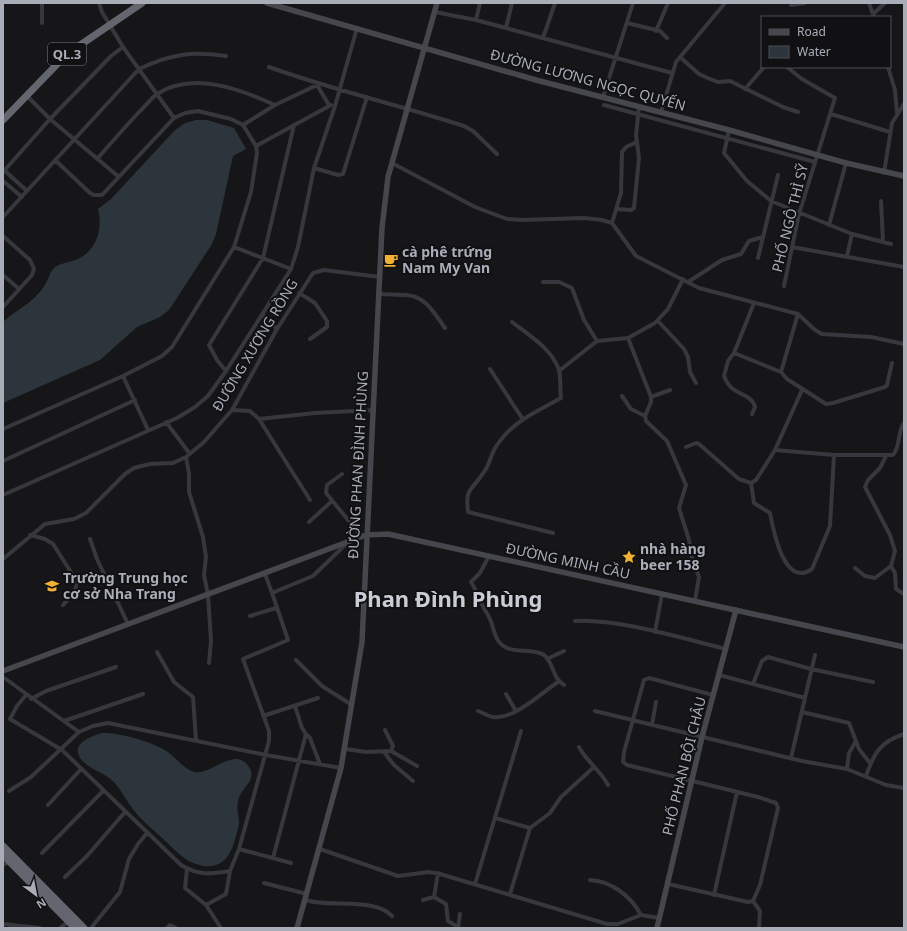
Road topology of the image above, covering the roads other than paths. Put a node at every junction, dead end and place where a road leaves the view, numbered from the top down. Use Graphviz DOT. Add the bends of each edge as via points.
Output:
graph roads {
  1 [pos="42,3"];
  2 [pos="100,3"];
  3 [pos="142,3"];
  4 [pos="267,3"];
  5 [pos="437,3"];
  6 [pos="480,3"];
  7 [pos="512,3"];
  8 [pos="555,3"];
  9 [pos="633,3"];
  10 [pos="668,3"];
  11 [pos="805,3"];
  12 [pos="869,3"];
  13 [pos="885,3"];
  14 [pos="723,4"];
  15 [pos="791,5"];
  16 [pos="435,12"];
  17 [pos="874,16"];
  18 [pos="476,20"];
  19 [pos="42,23"];
  20 [pos="627,23"];
  21 [pos="109,25"];
  22 [pos="357,28"];
  23 [pos="506,28"];
  24 [pos="656,31"];
  25 [pos="543,38"];
  26 [pos="667,38"];
  27 [pos="123,47"];
  28 [pos="425,48"];
  29 [pos="226,56"];
  30 [pos="616,58"];
  31 [pos="680,58"];
  32 [pos="269,67"];
  33 [pos="763,68"];
  34 [pos="788,68"];
  35 [pos="888,68"];
  36 [pos="139,69"];
  37 [pos="672,73"];
  38 [pos="317,84"];
  39 [pos="340,89"];
  40 [pos="745,89"];
  41 [pos="156,95"];
  42 [pos="26,96"];
  43 [pos="367,97"];
  44 [pos="603,97"];
  45 [pos="904,104"];
  46 [pos="275,105"];
  47 [pos="329,105"];
  48 [pos="604,105"];
  49 [pos="335,106"];
  50 [pos="640,107"];
  51 [pos="408,109"];
  52 [pos="661,112"];
  53 [pos="798,112"];
  54 [pos="831,114"];
  55 [pos="897,114"];
  56 [pos="638,115"];
  57 [pos="174,118"];
  58 [pos="50,119"];
  59 [pos="3,120"];
  60 [pos="243,125"];
  61 [pos="294,125"];
  62 [pos="729,130"];
  63 [pos="890,132"];
  64 [pos="727,138"];
  65 [pos="74,139"];
  66 [pos="637,142"];
  67 [pos="256,146"];
  68 [pos="497,154"];
  69 [pos="818,155"];
  70 [pos="97,159"];
  71 [pos="55,160"];
  72 [pos="815,162"];
  73 [pos="392,163"];
  74 [pos="846,163"];
  75 [pos="314,168"];
  76 [pos="3,171"];
  77 [pos="884,173"];
  78 [pos="778,174"];
  79 [pos="904,176"];
  80 [pos="119,177"];
  81 [pos="3,181"];
  82 [pos="27,191"];
  83 [pos="22,197"];
  84 [pos="771,201"];
  85 [pos="881,201"];
  86 [pos="617,209"];
  87 [pos="800,214"];
  88 [pos="3,217"];
  89 [pos="612,223"];
  90 [pos="829,225"];
  91 [pos="852,234"];
  92 [pos="3,236"];
  93 [pos="763,237"];
  94 [pos="883,242"];
  95 [pos="891,244"];
  96 [pos="234,247"];
  97 [pos="792,247"];
  98 [pos="847,256"];
  99 [pos="263,258"];
  100 [pos="758,258"];
  101 [pos="904,267"];
  102 [pos="291,269"];
  103 [pos="3,275"];
  104 [pos="380,277"];
  105 [pos="683,279"];
  106 [pos="543,282"];
  107 [pos="688,282"];
  108 [pos="784,286"];
  109 [pos="19,289"];
  110 [pos="299,293"];
  111 [pos="379,294"];
  112 [pos="754,303"];
  113 [pos="3,307"];
  114 [pos="798,314"];
  115 [pos="263,315"];
  116 [pos="658,321"];
  117 [pos="512,322"];
  118 [pos="445,328"];
  119 [pos="277,329"];
  120 [pos="628,338"];
  121 [pos="310,339"];
  122 [pos="597,341"];
  123 [pos="904,344"];
  124 [pos="734,353"];
  125 [pos="892,363"];
  126 [pos="490,369"];
  127 [pos="226,371"];
  128 [pos="559,371"];
  129 [pos="781,372"];
  130 [pos="123,376"];
  131 [pos="696,383"];
  132 [pos="670,390"];
  133 [pos="802,390"];
  134 [pos="622,396"];
  135 [pos="651,397"];
  136 [pos="135,400"];
  137 [pos="232,410"];
  138 [pos="374,410"];
  139 [pos="752,414"];
  140 [pos="645,416"];
  141 [pos="522,418"];
  142 [pos="259,419"];
  143 [pos="166,422"];
  144 [pos="904,422"];
  145 [pos="3,429"];
  146 [pos="148,430"];
  147 [pos="686,447"];
  148 [pos="775,450"];
  149 [pos="190,454"];
  150 [pos="834,455"];
  151 [pos="886,456"];
  152 [pos="186,457"];
  153 [pos="3,461"];
  154 [pos="342,474"];
  155 [pos="751,483"];
  156 [pos="3,495"];
  157 [pos="310,500"];
  158 [pos="332,501"];
  159 [pos="309,522"];
  160 [pos="553,532"];
  161 [pos="30,535"];
  162 [pos="364,536"];
  163 [pos="90,539"];
  164 [pos="346,544"];
  165 [pos="489,556"];
  166 [pos="3,559"];
  167 [pos="891,566"];
  168 [pos="855,568"];
  169 [pos="265,574"];
  170 [pos="272,593"];
  171 [pos="208,594"];
  172 [pos="662,594"];
  173 [pos="904,594"];
  174 [pos="695,601"];
  175 [pos="63,605"];
  176 [pos="276,608"];
  177 [pos="736,610"];
  178 [pos="250,616"];
  179 [pos="575,621"];
  180 [pos="128,624"];
  181 [pos="654,632"];
  182 [pos="904,647"];
  183 [pos="726,649"];
  184 [pos="564,651"];
  185 [pos="157,652"];
  186 [pos="815,655"];
  187 [pos="547,659"];
  188 [pos="296,660"];
  189 [pos="209,663"];
  190 [pos="116,667"];
  191 [pos="811,669"];
  192 [pos="3,671"];
  193 [pos="719,675"];
  194 [pos="3,677"];
  195 [pos="558,682"];
  196 [pos="873,682"];
  197 [pos="754,684"];
  198 [pos="564,685"];
  199 [pos="143,694"];
  200 [pos="506,694"];
  201 [pos="26,695"];
  202 [pos="714,695"];
  203 [pos="318,698"];
  204 [pos="805,698"];
  205 [pos="31,699"];
  206 [pos="656,702"];
  207 [pos="352,705"];
  208 [pos="295,706"];
  209 [pos="478,711"];
  210 [pos="516,711"];
  211 [pos="595,711"];
  212 [pos="802,712"];
  213 [pos="263,716"];
  214 [pos="633,720"];
  215 [pos="64,721"];
  216 [pos="652,725"];
  217 [pos="385,730"];
  218 [pos="522,731"];
  219 [pos="79,732"];
  220 [pos="306,734"];
  221 [pos="904,734"];
  222 [pos="702,737"];
  223 [pos="196,740"];
  224 [pos="856,741"];
  225 [pos="579,747"];
  226 [pos="345,749"];
  227 [pos="62,750"];
  228 [pos="391,751"];
  229 [pos="384,752"];
  230 [pos="266,755"];
  231 [pos="791,758"];
  232 [pos="300,760"];
  233 [pos="870,763"];
  234 [pos="320,764"];
  235 [pos="417,766"];
  236 [pos="594,767"];
  237 [pos="342,768"];
  238 [pos="82,769"];
  239 [pos="847,769"];
  240 [pos="866,776"];
  241 [pos="692,780"];
  242 [pos="413,781"];
  243 [pos="608,785"];
  244 [pos="904,788"];
  245 [pos="9,791"];
  246 [pos="103,792"];
  247 [pos="737,792"];
  248 [pos="48,805"];
  249 [pos="125,812"];
  250 [pos="495,818"];
  251 [pos="530,828"];
  252 [pos="147,833"];
  253 [pos="3,846"];
  254 [pos="239,849"];
  255 [pos="320,849"];
  256 [pos="42,853"];
  257 [pos="3,855"];
  258 [pos="273,858"];
  259 [pos="291,863"];
  260 [pos="7,864"];
  261 [pos="187,869"];
  262 [pos="230,871"];
  263 [pos="438,873"];
  264 [pos="65,877"];
  265 [pos="590,880"];
  266 [pos="264,883"];
  267 [pos="475,884"];
  268 [pos="668,884"];
  269 [pos="308,894"];
  270 [pos="510,894"];
  271 [pos="714,895"];
  272 [pos="434,897"];
  273 [pos="306,900"];
  274 [pos="423,900"];
  275 [pos="753,901"];
  276 [pos="206,905"];
  277 [pos="460,914"];
  278 [pos="641,915"];
  279 [pos="392,916"];
  280 [pos="659,918"];
  281 [pos="70,919"];
  282 [pos="3,924"];
  283 [pos="40,928"];
  284 [pos="60,928"];
  285 [pos="75,928"];
  286 [pos="84,928"];
  287 [pos="91,928"];
  288 [pos="168,928"];
  289 [pos="176,928"];
  290 [pos="220,928"];
  291 [pos="298,928"];
  292 [pos="458,928"];
  293 [pos="657,928"];
  294 [pos="760,928"];
  1 -- 19 [label="street"];
  2 -- 21 [label="street"];
  3 -- 21 [label="highway, QL.3"];
  4 -- 22 [label="street, ĐƯỜNG LƯƠNG NGỌC QUYẾN"];
  5 -- 16 [label="street, ĐƯỜNG PHAN ĐÌNH PHÙNG"];
  6 -- 18 [label="street"];
  7 -- 23 [label="street"];
  8 -- 25 [label="street"];
  9 -- 20 [label="street"];
  10 -- 24 [label="street"];
  11 -- 15 [label="street"];
  12 -- 17 [label="street"];
  13 -- 17 [label="street"];
  14 -- 31 [label="street"];
  16 -- 18 [label="street"];
  16 -- 28 [label="street, ĐƯỜNG PHAN ĐÌNH PHÙNG"];
  18 -- 23 [label="street"];
  20 -- 24 [label="street"];
  20 -- 30 [label="street"];
  21 -- 27 [label="street"];
  21 -- 42 [label="highway, QL.3" via="67,54"];
  22 -- 28 [label="street, ĐƯỜNG LƯƠNG NGỌC QUYẾN"];
  22 -- 39 [label="street"];
  23 -- 25 [label="street"];
  24 -- 26 [label="street" via="662,32"];
  25 -- 30 [label="street"];
  27 -- 36 [label="street"];
  27 -- 58 [label="street" via="111,56"];
  28 -- 44 [label="street, ĐƯỜNG LƯƠNG NGỌC QUYẾN"];
  28 -- 51 [label="street, ĐƯỜNG PHAN ĐÌNH PHÙNG"];
  29 -- 36 [label="street" via="200,52 182,54"];
  30 -- 37 [label="street"];
  30 -- 44 [label="street"];
  31 -- 37 [label="street"];
  31 -- 40 [label="street" via="699,74 718,82 730,81"];
  32 -- 38 [label="street"];
  33 -- 40 [label="street"];
  34 -- 54 [label="street, PHỐ NGÔ THÌ SỸ" via="834,97"];
  35 -- 55 [label="street" via="895,90"];
  36 -- 41 [label="street"];
  36 -- 65 [label="street"];
  37 -- 52 [label="street"];
  38 -- 39 [label="street"];
  38 -- 46 [label="street"];
  38 -- 47 [label="street"];
  39 -- 43 [label="street"];
  39 -- 49 [label="street"];
  40 -- 53 [label="street"];
  41 -- 46 [label="street" via="170,88 191,83 212,84 259,97"];
  41 -- 57 [label="street"];
  41 -- 70 [label="street"];
  42 -- 58 [label="street"];
  42 -- 59 [label="highway, QL.3"];
  43 -- 51 [label="street"];
  43 -- 75 [label="street" via="343,174"];
  44 -- 50 [label="street, ĐƯỜNG LƯƠNG NGỌC QUYẾN"];
  45 -- 55 [label="street"];
  46 -- 60 [label="street"];
  47 -- 49 [label="street"];
  47 -- 61 [label="street"];
  48 -- 56 [label="street"];
  49 -- 75 [label="street"];
  50 -- 52 [label="street, ĐƯỜNG LƯƠNG NGỌC QUYẾN"];
  50 -- 56 [label="street"];
  51 -- 68 [label="street" via="464,126 473,131"];
  51 -- 73 [label="street, ĐƯỜNG PHAN ĐÌNH PHÙNG"];
  52 -- 62 [label="street, ĐƯỜNG LƯƠNG NGỌC QUYẾN"];
  54 -- 63 [label="street"];
  54 -- 69 [label="street, PHỐ NGÔ THÌ SỸ"];
  55 -- 63 [label="street"];
  56 -- 64 [label="street"];
  56 -- 66 [label="street"];
  57 -- 60 [label="street" via="185,113 198,112 216,114"];
  57 -- 80 [label="street"];
  58 -- 65 [label="street"];
  58 -- 76 [label="street"];
  60 -- 67 [label="street"];
  61 -- 67 [label="street"];
  61 -- 99 [label="street"];
  62 -- 64 [label="street"];
  62 -- 69 [label="street, ĐƯỜNG LƯƠNG NGỌC QUYẾN"];
  63 -- 77 [label="street"];
  64 -- 72 [label="street"];
  64 -- 84 [label="street" via="724,155 747,181"];
  65 -- 70 [label="street"];
  65 -- 71 [label="street"];
  66 -- 86 [label="street" via="622,152 622,193"];
  66 -- 86 [label="street" via="639,158 634,208"];
  67 -- 96 [label="street" via="256,165 251,192"];
  69 -- 72 [label="street, PHỐ NGÔ THÌ SỸ"];
  69 -- 74 [label="street, ĐƯỜNG LƯƠNG NGỌC QUYẾN"];
  70 -- 80 [label="street"];
  71 -- 80 [label="street" via="94,196 102,196"];
  71 -- 82 [label="street"];
  72 -- 87 [label="street, PHỐ NGÔ THÌ SỸ"];
  73 -- 89 [label="street" via="475,207 507,219 584,218"];
  73 -- 104 [label="street, ĐƯỜNG PHAN ĐÌNH PHÙNG" via="386,182"];
  74 -- 77 [label="street, ĐƯỜNG LƯƠNG NGỌC QUYẾN"];
  74 -- 90 [label="street"];
  75 -- 102 [label="street"];
  76 -- 82 [label="street"];
  77 -- 79 [label="street, ĐƯỜNG LƯƠNG NGỌC QUYẾN"];
  78 -- 84 [label="street"];
  81 -- 83 [label="street"];
  82 -- 83 [label="street"];
  83 -- 88 [label="street"];
  84 -- 87 [label="street"];
  84 -- 93 [label="street"];
  85 -- 94 [label="street"];
  86 -- 89 [label="street"];
  87 -- 90 [label="street"];
  87 -- 97 [label="street, PHỐ NGÔ THÌ SỸ"];
  89 -- 105 [label="street" via="636,256"];
  90 -- 91 [label="street"];
  91 -- 94 [label="street"];
  91 -- 98 [label="street"];
  92 -- 109 [label="street" via="33,265 32,275"];
  93 -- 100 [label="street"];
  93 -- 107 [label="street" via="749,241 741,254 722,260"];
  94 -- 95 [label="street"];
  96 -- 99 [label="street"];
  96 -- 130 [label="street" via="172,347 162,356"];
  97 -- 98 [label="street"];
  97 -- 108 [label="street, PHỐ NGÔ THÌ SỸ"];
  98 -- 101 [label="street"];
  99 -- 102 [label="street"];
  99 -- 127 [label="street" via="209,345"];
  102 -- 115 [label="street"];
  103 -- 109 [label="street"];
  104 -- 110 [label="street, ĐƯỜNG XƯƠNG RỒNG" via="324,270 313,273"];
  104 -- 111 [label="street, ĐƯỜNG PHAN ĐÌNH PHÙNG"];
  105 -- 107 [label="street"];
  105 -- 116 [label="street" via="668,310"];
  106 -- 122 [label="street" via="558,282 572,288 584,320"];
  107 -- 112 [label="street" via="699,288"];
  109 -- 113 [label="street"];
  110 -- 119 [label="street, ĐƯỜNG XƯƠNG RỒNG"];
  110 -- 121 [label="street" via="315,303 327,321 326,327"];
  111 -- 118 [label="street" via="417,297 430,306"];
  111 -- 138 [label="street, ĐƯỜNG PHAN ĐÌNH PHÙNG"];
  112 -- 114 [label="street"];
  112 -- 124 [label="street"];
  114 -- 123 [label="street" via="822,334 871,336"];
  114 -- 129 [label="street"];
  115 -- 119 [label="street"];
  115 -- 127 [label="street"];
  116 -- 120 [label="street"];
  116 -- 131 [label="street" via="684,350"];
  117 -- 128 [label="street" via="545,349"];
  119 -- 137 [label="street, ĐƯỜNG XƯƠNG RỒNG"];
  120 -- 122 [label="street"];
  120 -- 135 [label="street"];
  122 -- 128 [label="street"];
  124 -- 129 [label="street"];
  124 -- 139 [label="street" via="724,376 732,388 754,403"];
  125 -- 133 [label="street" via="885,387 833,403 826,404"];
  126 -- 141 [label="street"];
  127 -- 143 [label="street" via="202,402"];
  128 -- 141 [label="street" via="560,398"];
  129 -- 133 [label="street"];
  130 -- 136 [label="street"];
  130 -- 145 [label="street"];
  132 -- 135 [label="street"];
  133 -- 148 [label="street"];
  134 -- 140 [label="street" via="631,409"];
  135 -- 140 [label="street"];
  136 -- 146 [label="street"];
  136 -- 153 [label="street"];
  137 -- 142 [label="street" via="250,411"];
  137 -- 149 [label="street, ĐƯỜNG XƯƠNG RỒNG" via="216,430"];
  138 -- 142 [label="street"];
  138 -- 162 [label="street, ĐƯỜNG PHAN ĐÌNH PHÙNG"];
  140 -- 174 [label="street" via="646,421 667,441 686,485 679,508 699,577"];
  141 -- 160 [label="street" via="505,433 484,471 468,491 468,512"];
  142 -- 157 [label="street"];
  143 -- 146 [label="street"];
  143 -- 149 [label="street"];
  144 -- 151 [label="street" via="895,452"];
  146 -- 156 [label="street"];
  147 -- 155 [label="street" via="699,444 739,479"];
  148 -- 150 [label="street"];
  148 -- 155 [label="street" via="756,480"];
  149 -- 152 [label="street, ĐƯỜNG XƯƠNG RỒNG"];
  150 -- 151 [label="street"];
  150 -- 155 [label="street" via="830,526 812,569 808,572 792,570 787,565 781,555 770,513 754,503"];
  151 -- 167 [label="street" via="865,486 890,535 895,551"];
  152 -- 161 [label="street, ĐƯỜNG XƯƠNG RỒNG" via="173,463 134,468 86,513 74,519 45,524"];
  152 -- 171 [label="street" via="189,492 204,543"];
  154 -- 158 [label="street" via="327,485 326,493"];
  158 -- 159 [label="street"];
  158 -- 162 [label="street"];
  161 -- 166 [label="street, ĐƯỜNG XƯƠNG RỒNG"];
  161 -- 175 [label="street" via="53,544 76,580 76,589"];
  162 -- 164 [label="street"];
  162 -- 165 [label="street, ĐƯỜNG MINH CẦU" via="388,534"];
  162 -- 207 [label="street, ĐƯỜNG PHAN ĐÌNH PHÙNG" via="362,642"];
  163 -- 180 [label="street"];
  164 -- 169 [label="street"];
  164 -- 170 [label="street" via="313,576"];
  165 -- 172 [label="street, ĐƯỜNG MINH CẦU"];
  165 -- 187 [label="street" via="480,573 471,582 497,639 507,648 540,653"];
  167 -- 168 [label="street" via="875,578 865,576"];
  167 -- 173 [label="street" via="895,573 896,590"];
  169 -- 170 [label="street"];
  169 -- 171 [label="street"];
  170 -- 176 [label="street"];
  171 -- 180 [label="street"];
  171 -- 189 [label="street" via="211,641"];
  172 -- 174 [label="street, ĐƯỜNG MINH CẦU"];
  172 -- 181 [label="street"];
  174 -- 177 [label="street, ĐƯỜNG MINH CẦU"];
  176 -- 178 [label="street"];
  176 -- 213 [label="street" via="288,640 243,659"];
  177 -- 182 [label="street, ĐƯỜNG MINH CẦU"];
  177 -- 183 [label="street, PHỐ PHAN BỘI CHÂU"];
  179 -- 181 [label="street" via="590,620"];
  180 -- 192 [label="street"];
  181 -- 183 [label="street"];
  183 -- 193 [label="street, PHỐ PHAN BỘI CHÂU"];
  184 -- 187 [label="street"];
  185 -- 223 [label="street" via="174,682 193,698"];
  186 -- 191 [label="street"];
  187 -- 195 [label="street"];
  188 -- 207 [label="street" via="322,686"];
  190 -- 205 [label="street" via="46,691"];
  191 -- 196 [label="street"];
  191 -- 197 [label="street" via="766,657 762,660"];
  191 -- 204 [label="street"];
  193 -- 197 [label="street"];
  193 -- 202 [label="street, PHỐ PHAN BỘI CHÂU"];
  194 -- 201 [label="street"];
  195 -- 198 [label="street"];
  195 -- 210 [label="street"];
  197 -- 204 [label="street"];
  199 -- 215 [label="street"];
  200 -- 210 [label="street"];
  201 -- 205 [label="street"];
  201 -- 227 [label="street" via="10,719"];
  202 -- 214 [label="street" via="648,678 643,681"];
  202 -- 222 [label="street, PHỐ PHAN BỘI CHÂU"];
  203 -- 208 [label="street"];
  204 -- 212 [label="street"];
  205 -- 215 [label="street"];
  206 -- 216 [label="street"];
  207 -- 226 [label="street, ĐƯỜNG PHAN ĐÌNH PHÙNG"];
  208 -- 213 [label="street"];
  208 -- 220 [label="street"];
  209 -- 210 [label="street" via="500,717"];
  211 -- 214 [label="street"];
  212 -- 224 [label="street" via="849,723"];
  212 -- 231 [label="street"];
  213 -- 230 [label="street" via="270,736"];
  214 -- 216 [label="street"];
  214 -- 241 [label="street" via="624,763"];
  215 -- 219 [label="street"];
  216 -- 222 [label="street"];
  217 -- 228 [label="street" via="393,746"];
  218 -- 250 [label="street"];
  219 -- 223 [label="street" via="108,723"];
  219 -- 227 [label="street"];
  220 -- 232 [label="street"];
  220 -- 234 [label="street"];
  221 -- 233 [label="street" via="894,737 876,751"];
  222 -- 231 [label="street"];
  222 -- 241 [label="street, PHỐ PHAN BỘI CHÂU"];
  223 -- 230 [label="street"];
  224 -- 233 [label="street" via="859,750"];
  224 -- 239 [label="street" via="849,753"];
  225 -- 236 [label="street"];
  226 -- 229 [label="street"];
  226 -- 237 [label="street, ĐƯỜNG PHAN ĐÌNH PHÙNG"];
  227 -- 238 [label="street"];
  227 -- 245 [label="street" via="31,778"];
  228 -- 229 [label="street"];
  228 -- 235 [label="street"];
  229 -- 242 [label="street" via="394,765"];
  230 -- 232 [label="street"];
  230 -- 254 [label="street"];
  231 -- 239 [label="street"];
  232 -- 234 [label="street"];
  232 -- 258 [label="street"];
  233 -- 240 [label="street"];
  234 -- 237 [label="street"];
  236 -- 243 [label="street"];
  236 -- 251 [label="street" via="561,797 550,812"];
  237 -- 255 [label="street, ĐƯỜNG PHAN ĐÌNH PHÙNG"];
  238 -- 246 [label="street"];
  238 -- 248 [label="street"];
  239 -- 240 [label="street"];
  240 -- 244 [label="street" via="886,785"];
  241 -- 247 [label="street"];
  241 -- 268 [label="street, PHỐ PHAN BỘI CHÂU"];
  246 -- 249 [label="street"];
  246 -- 256 [label="street"];
  247 -- 271 [label="street"];
  247 -- 275 [label="street" via="772,801 778,808 760,885"];
  249 -- 252 [label="street"];
  249 -- 264 [label="street"];
  250 -- 251 [label="street"];
  250 -- 267 [label="street"];
  251 -- 270 [label="street"];
  252 -- 261 [label="street"];
  252 -- 287 [label="street" via="129,859 120,892"];
  253 -- 281 [label="highway"];
  254 -- 258 [label="street"];
  254 -- 262 [label="street"];
  255 -- 263 [label="street" via="398,876"];
  255 -- 269 [label="street, ĐƯỜNG PHAN ĐÌNH PHÙNG"];
  257 -- 260 [label="highway"];
  258 -- 259 [label="street"];
  260 -- 281 [label="highway"];
  261 -- 262 [label="street" via="203,874"];
  261 -- 276 [label="street" via="185,888"];
  262 -- 276 [label="street" via="226,894"];
  263 -- 267 [label="street"];
  263 -- 272 [label="street"];
  265 -- 278 [label="street" via="602,881 632,900"];
  266 -- 269 [label="street"];
  267 -- 270 [label="street"];
  268 -- 271 [label="street"];
  268 -- 280 [label="street, PHỐ PHAN BỘI CHÂU"];
  269 -- 273 [label="street, ĐƯỜNG PHAN ĐÌNH PHÙNG"];
  270 -- 278 [label="street" via="608,924 618,924"];
  271 -- 275 [label="street"];
  272 -- 274 [label="street"];
  272 -- 292 [label="street" via="446,904 448,921"];
  273 -- 279 [label="street" via="316,903 362,904"];
  273 -- 291 [label="street, ĐƯỜNG PHAN ĐÌNH PHÙNG"];
  275 -- 294 [label="street" via="760,911"];
  276 -- 290 [label="street"];
  277 -- 292 [label="street"];
  278 -- 280 [label="street"];
  280 -- 293 [label="street, PHỐ PHAN BỘI CHÂU"];
  281 -- 284 [label="street"];
  281 -- 285 [label="highway"];
  281 -- 286 [label="highway"];
  282 -- 283 [label="street"];
  288 -- 289 [label="street" via="170,925"];
}
